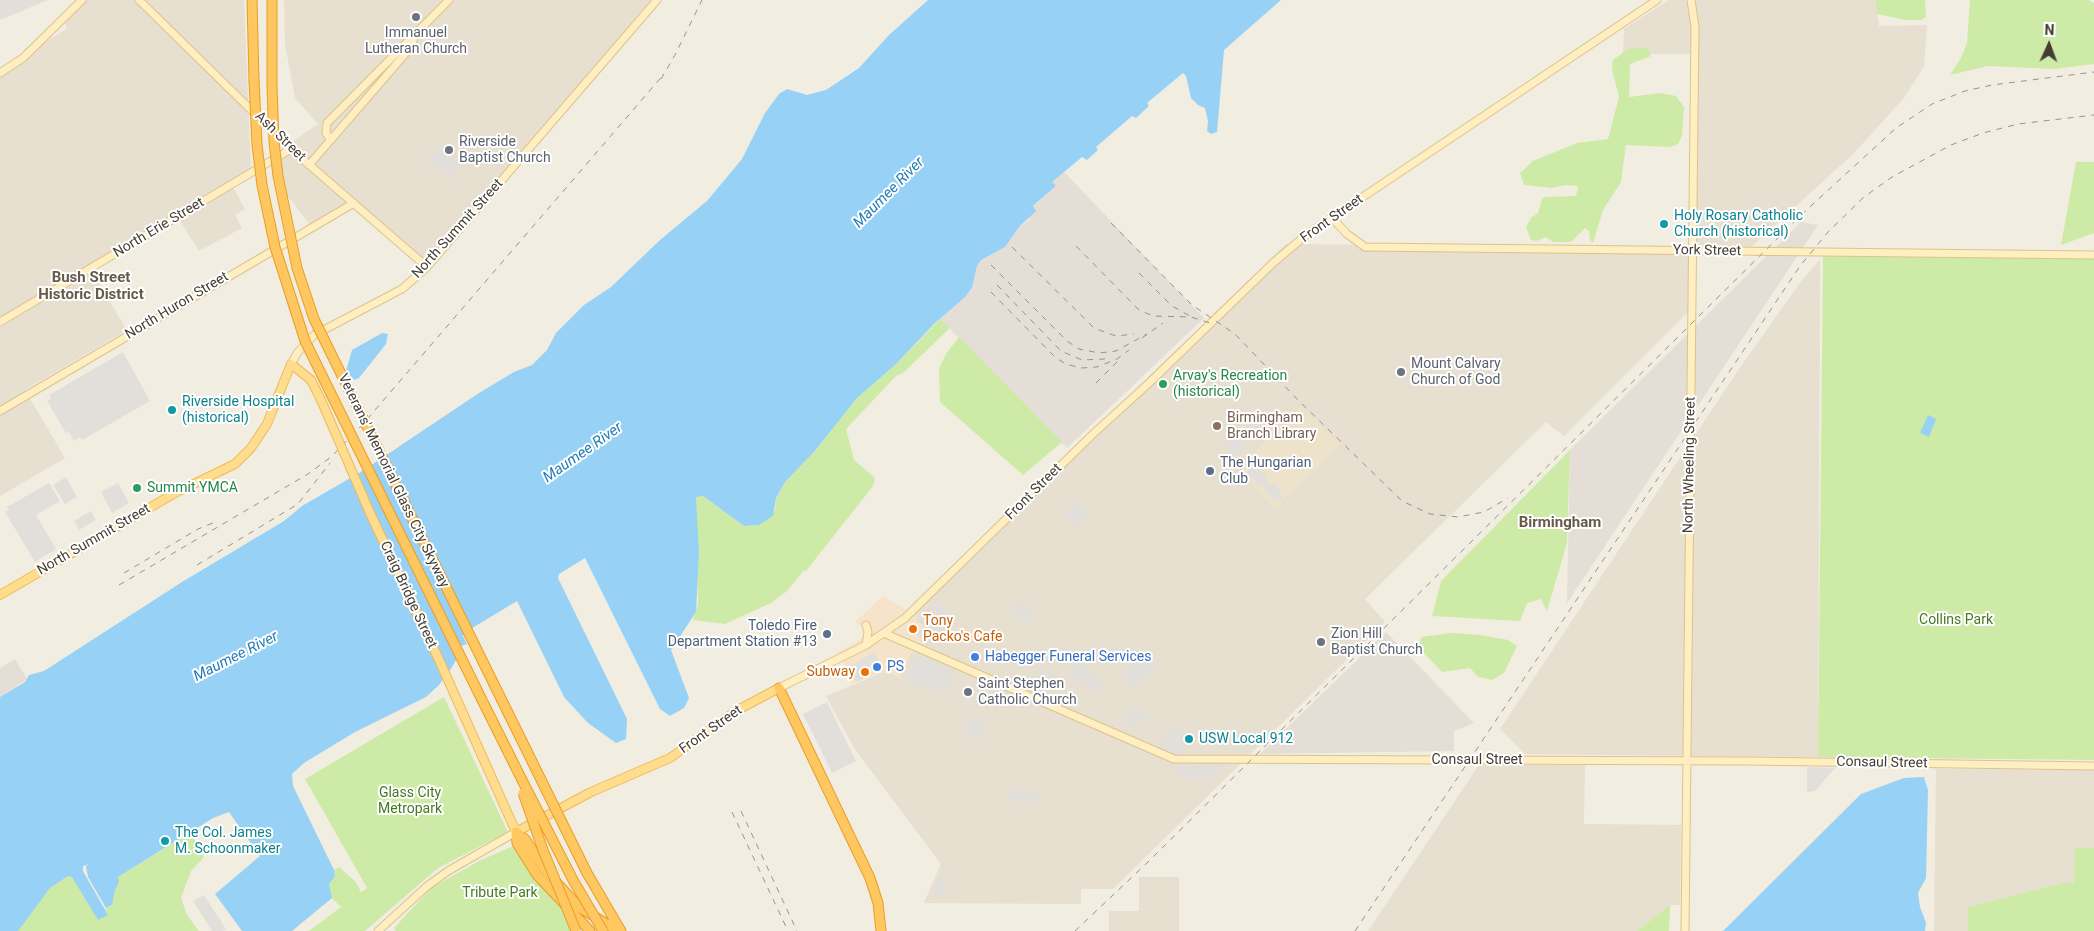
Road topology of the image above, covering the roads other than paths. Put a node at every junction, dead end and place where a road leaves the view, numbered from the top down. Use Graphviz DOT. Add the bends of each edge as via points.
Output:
graph roads {
  1 [pos="82,0"];
  2 [pos="139,0"];
  3 [pos="254,0"];
  4 [pos="272,0"];
  5 [pos="450,0"];
  6 [pos="658,0"];
  7 [pos="1657,0"];
  8 [pos="1691,0"];
  9 [pos="414,36"];
  10 [pos="0,74"];
  11 [pos="331,140"];
  12 [pos="291,150"];
  13 [pos="309,164"];
  14 [pos="354,203"];
  15 [pos="1332,218"];
  16 [pos="1692,251"];
  17 [pos="2094,255"];
  18 [pos="427,267"];
  19 [pos="0,322"];
  20 [pos="291,364"];
  21 [pos="0,410"];
  22 [pos="0,595"];
  23 [pos="866,625"];
  24 [pos="886,634"];
  25 [pos="866,645"];
  26 [pos="776,689"];
  27 [pos="1687,760"];
  28 [pos="2094,766"];
  29 [pos="521,778"];
  30 [pos="516,832"];
  31 [pos="619,930"];
  32 [pos="378,931"];
  33 [pos="576,931"];
  34 [pos="590,931"];
  35 [pos="603,931"];
  36 [pos="875,931"];
  37 [pos="881,931"];
  38 [pos="1685,931"];
  1 -- 10 [label="street" via="23,58"];
  2 -- 12 [label="street, Ash Street"];
  3 -- 29 [label="highway, Veterans' Memorial Glass City Skyway, bridge" via="254,80 262,185 275,247 305,341"];
  4 -- 31 [label="highway, Veterans' Memorial Glass City Skyway, bridge" via="272,86 278,176 297,268 314,319 587,873"];
  5 -- 9 [label="street"];
  6 -- 18 [label="street, North Summit Street"];
  7 -- 15 [label="street, Front Street"];
  8 -- 16 [label="street, North Wheeling Street" via="1696,27"];
  9 -- 11 [label="street" via="412,46"];
  9 -- 11 [label="street" via="327,123 326,133"];
  11 -- 13 [label="street"];
  12 -- 13 [label="street, Ash Street"];
  12 -- 19 [label="street, North Erie Street"];
  13 -- 14 [label="street, Ash Street"];
  14 -- 18 [label="street, Ash Street"];
  14 -- 21 [label="street, North Huron Street"];
  15 -- 16 [label="street, York Street" via="1365,247"];
  15 -- 24 [label="street, Front Street" via="1273,263"];
  16 -- 17 [label="street, York Street"];
  16 -- 27 [label="street, North Wheeling Street"];
  18 -- 20 [label="street, North Summit Street" via="402,289 314,335"];
  20 -- 22 [label="main road, North Summit Street" via="267,424 235,464 176,493"];
  20 -- 30 [label="main road, Craig Bridge Street, bridge" via="310,380 321,400 361,495"];
  23 -- 25 [label="street"];
  24 -- 25 [label="street, Front Street"];
  24 -- 27 [label="street, Consaul Street" via="1174,759"];
  25 -- 26 [label="street, Front Street"];
  26 -- 30 [label="main road, Front Street" via="736,711 670,758 591,792"];
  26 -- 36 [label="highway" via="863,877 872,905"];
  26 -- 37 [label="highway" via="870,878 878,903"];
  27 -- 28 [label="street, Consaul Street"];
  27 -- 38 [label="street, North Wheeling Street"];
  29 -- 33 [label="highway, bridge" via="543,850"];
  29 -- 35 [label="highway, Veterans' Memorial Glass City Skyway, bridge"];
  30 -- 31 [label="highway" via="579,907"];
  30 -- 32 [label="street, Front Street" via="448,871"];
  30 -- 34 [label="highway" via="517,843 534,871"];
}
